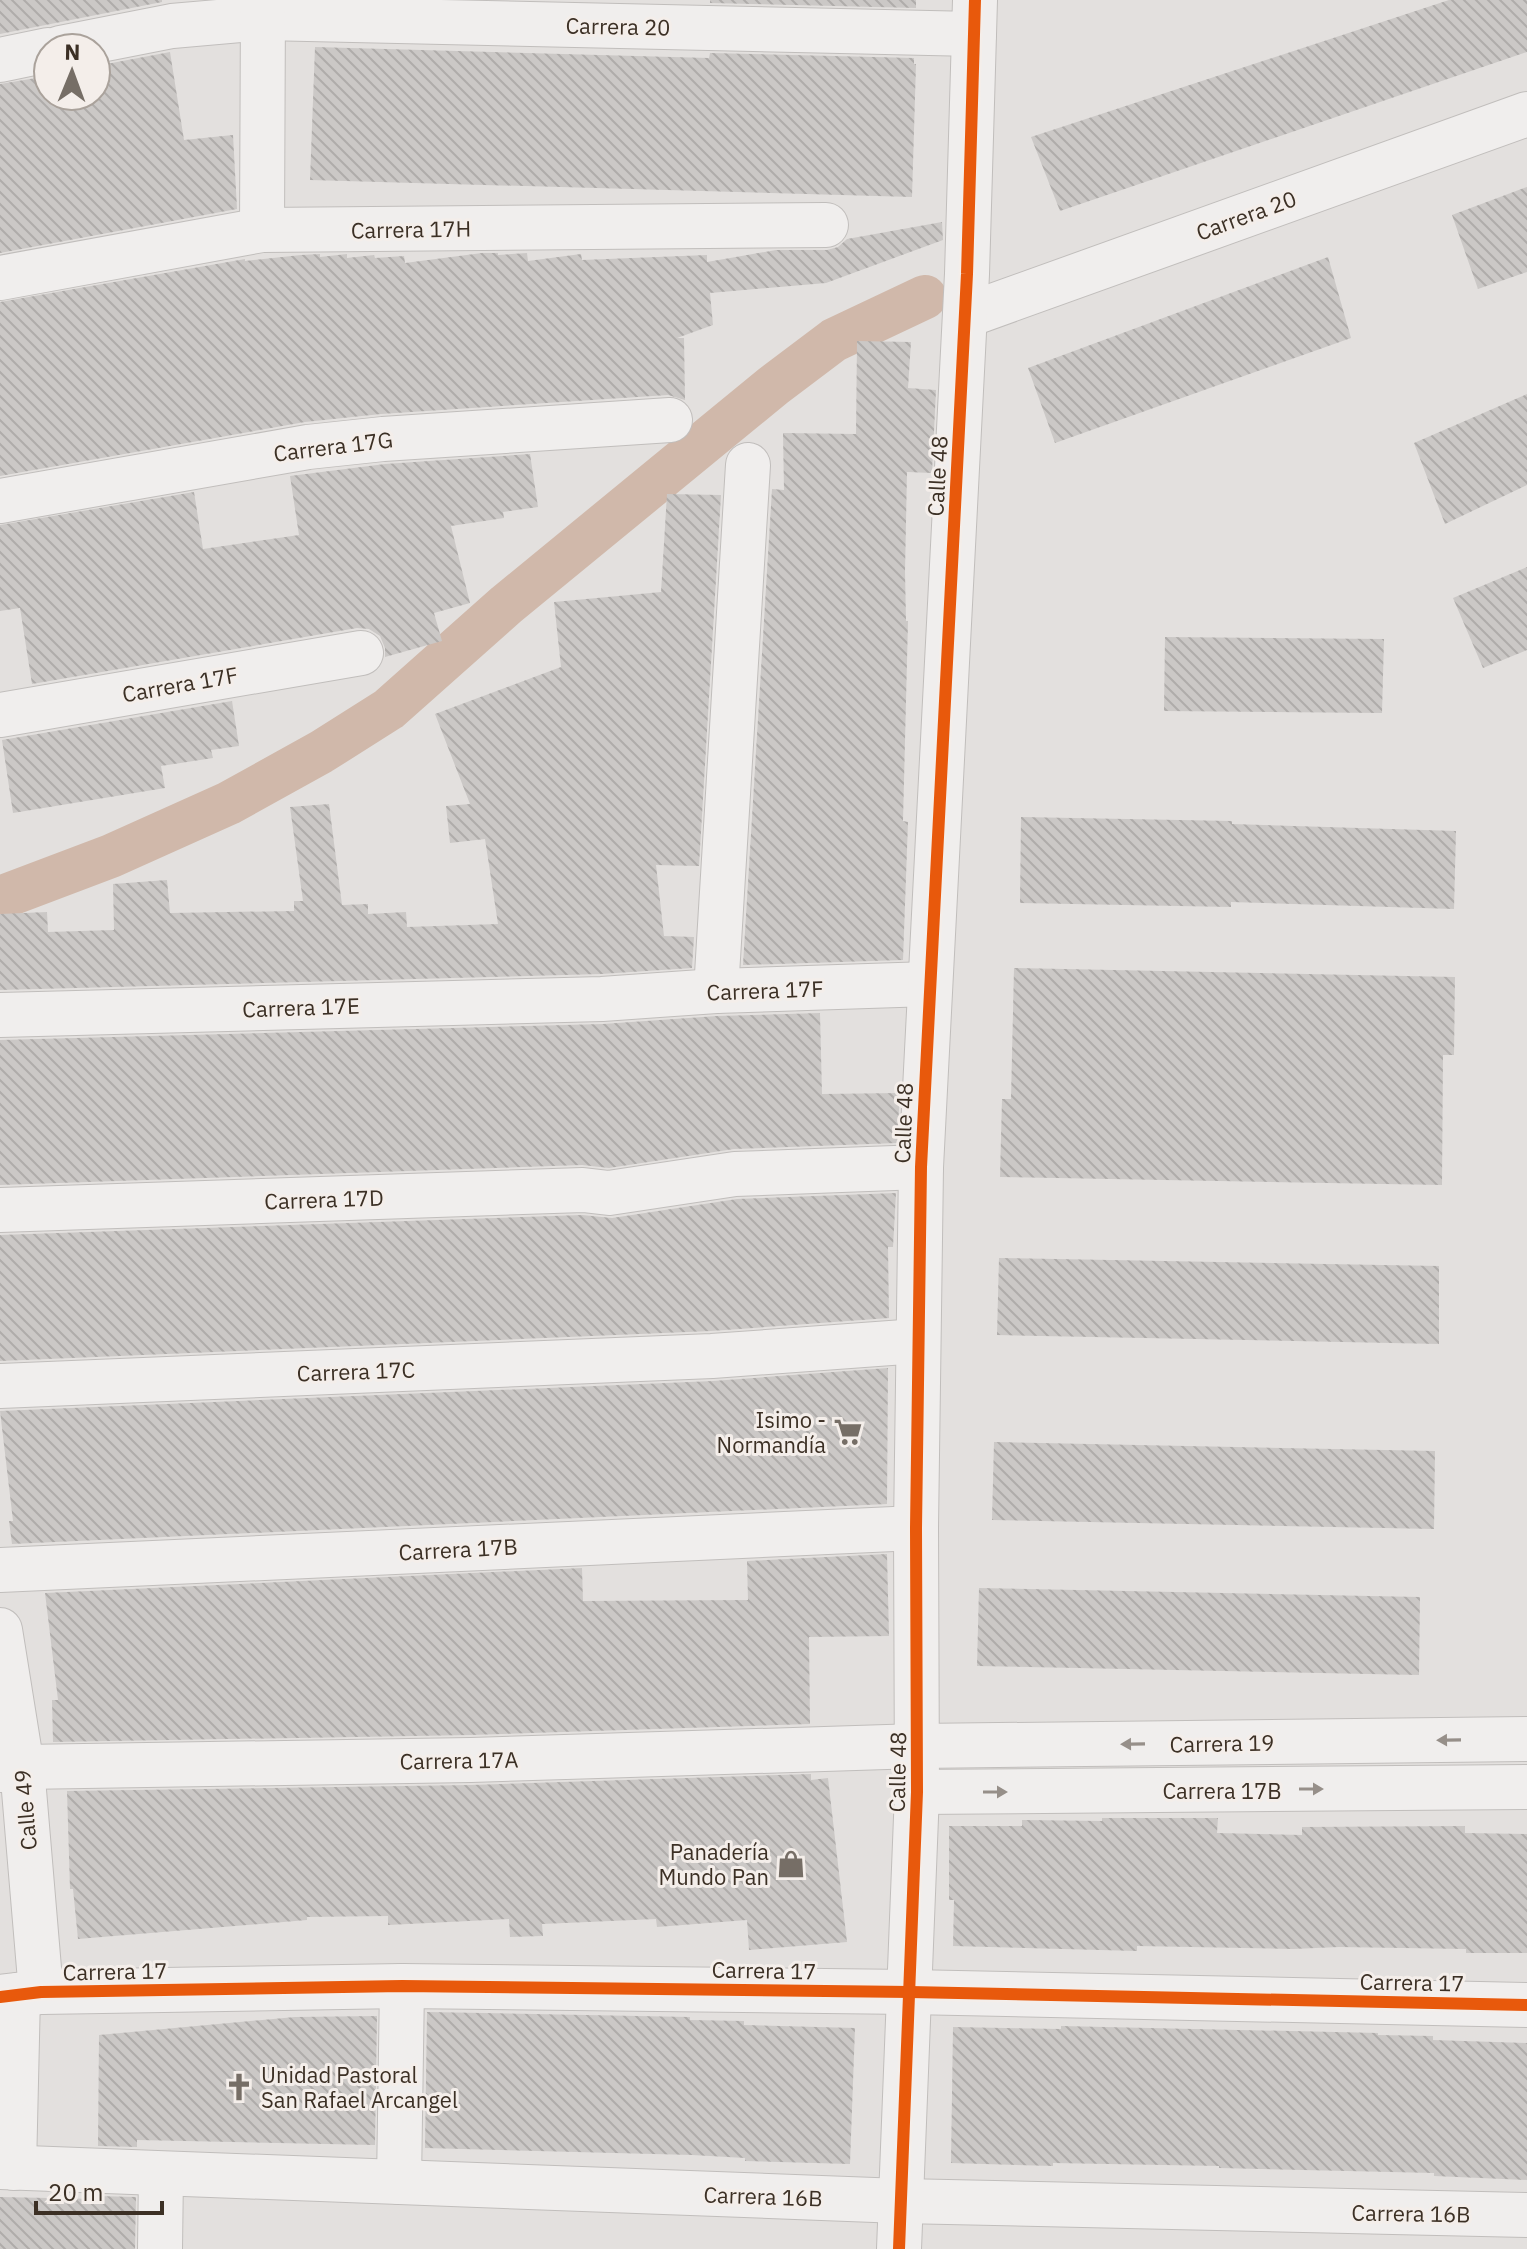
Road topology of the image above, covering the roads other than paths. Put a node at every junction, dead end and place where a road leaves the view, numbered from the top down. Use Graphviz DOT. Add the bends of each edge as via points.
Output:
graph roads {
  1 [pos="263,9"];
  2 [pos="974,17"];
  3 [pos="112,38"];
  4 [pos="32,53"];
  5 [pos="0,60"];
  6 [pos="1527,114"];
  7 [pos="826,225"];
  8 [pos="262,230"];
  9 [pos="0,278"];
  10 [pos="966,308"];
  11 [pos="670,420"];
  12 [pos="748,465"];
  13 [pos="0,501"];
  14 [pos="361,653"];
  15 [pos="0,715"];
  16 [pos="929,984"];
  17 [pos="716,991"];
  18 [pos="602,999"];
  19 [pos="0,1015"];
  20 [pos="921,1167"];
  21 [pos="0,1210"];
  22 [pos="918,1341"];
  23 [pos="0,1386"];
  24 [pos="916,1528"];
  25 [pos="0,1570"];
  26 [pos="0,1630"];
  27 [pos="1527,1739"];
  28 [pos="918,1746"];
  29 [pos="11,1769"];
  30 [pos="1527,1787"];
  31 [pos="917,1792"];
  32 [pos="402,1986"];
  33 [pos="910,1992"];
  34 [pos="20,1995"];
  35 [pos="1527,2005"];
  36 [pos="7,2168"];
  37 [pos="161,2174"];
  38 [pos="399,2182"];
  39 [pos="901,2201"];
  40 [pos="1527,2215"];
  41 [pos="160,2249"];
  42 [pos="899,2249"];
  1 -- 2 [label="street, Carrera 20"];
  1 -- 3 [label="street, Carrera 20"];
  1 -- 8 [label="street"];
  2 -- 10 [label="street, Calle 48"];
  4 -- 5 [label="street"];
  6 -- 10 [label="street, Carrera 20"];
  7 -- 8 [label="street, Carrera 17H"];
  8 -- 9 [label="street, Carrera 17H"];
  10 -- 16 [label="street, Calle 48"];
  11 -- 13 [label="street, Carrera 17G" via="308,447"];
  12 -- 17 [label="street"];
  14 -- 15 [label="street, Carrera 17F"];
  16 -- 17 [label="street, Carrera 17F"];
  16 -- 20 [label="street, Calle 48"];
  17 -- 18 [label="street, Carrera 17F"];
  18 -- 19 [label="street, Carrera 17E"];
  20 -- 21 [label="street, Carrera 17D" via="735,1174 609,1193"];
  20 -- 22 [label="street, Calle 48"];
  22 -- 23 [label="street, Carrera 17C" via="712,1356"];
  22 -- 24 [label="street, Calle 48"];
  24 -- 25 [label="street, Carrera 17B"];
  24 -- 28 [label="street, Calle 48"];
  26 -- 29 [label="street, Calle 49"];
  27 -- 28 [label="street, Carrera 19, one-way"];
  28 -- 29 [label="street, Carrera 17A"];
  28 -- 31 [label="street, Calle 48"];
  29 -- 34 [label="street, Calle 49"];
  31 -- 30 [label="street, Carrera 17B, one-way"];
  31 -- 33 [label="street, Calle 48"];
  32 -- 33 [label="street, Carrera 17"];
  32 -- 34 [label="street, Carrera 17"];
  32 -- 38 [label="street"];
  33 -- 35 [label="street, Carrera 17"];
  33 -- 39 [label="street, Calle 48"];
  34 -- 36 [label="street, Calle 49"];
  36 -- 37 [label="street, Carrera 16B"];
  37 -- 38 [label="street, Carrera 16B"];
  37 -- 41 [label="street"];
  38 -- 39 [label="street, Carrera 16B"];
  39 -- 40 [label="street, Carrera 16B"];
  39 -- 42 [label="street, Calle 48"];
}
